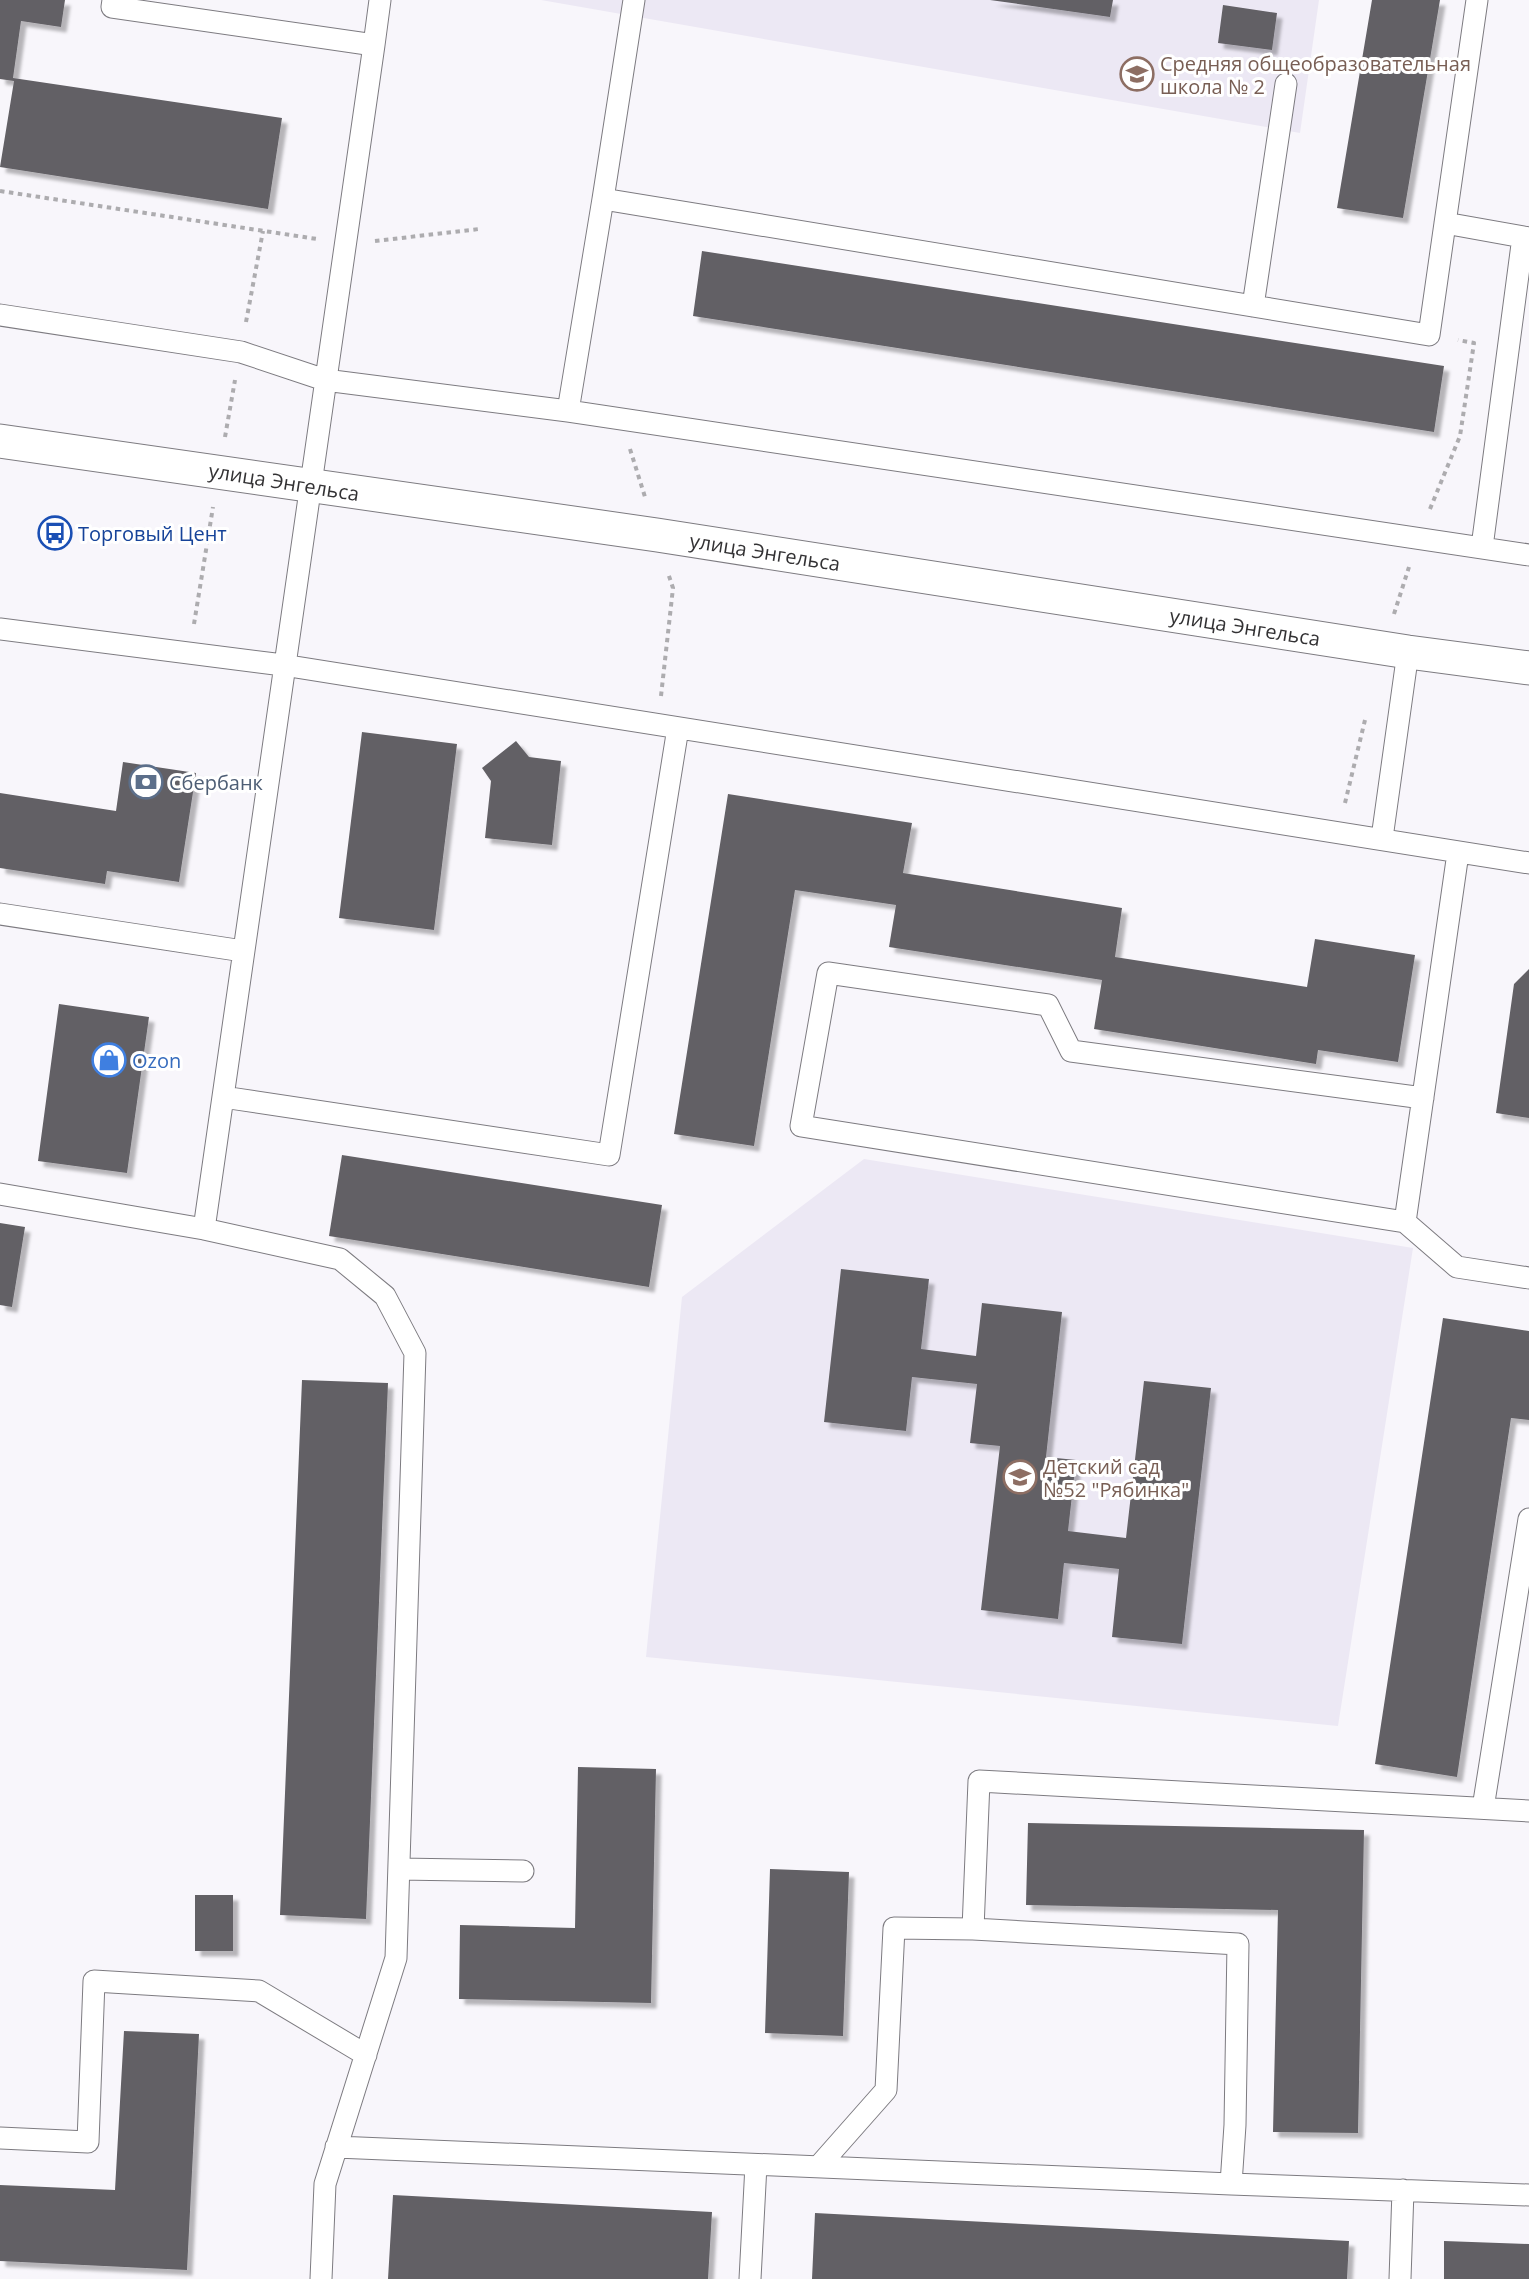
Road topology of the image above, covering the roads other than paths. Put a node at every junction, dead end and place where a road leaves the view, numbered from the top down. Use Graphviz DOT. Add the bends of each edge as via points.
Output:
graph roads {
  1 [pos="113,0"];
  2 [pos="380,0"];
  3 [pos="634,0"];
  4 [pos="1477,0"];
  5 [pos="374,45"];
  6 [pos="1286,84"];
  7 [pos="603,199"];
  8 [pos="1445,223"];
  9 [pos="1526,238"];
  10 [pos="1253,306"];
  11 [pos="0,315"];
  12 [pos="325,380"];
  13 [pos="568,411"];
  14 [pos="0,441"];
  15 [pos="311,487"];
  16 [pos="1482,547"];
  17 [pos="1529,555"];
  18 [pos="0,629"];
  19 [pos="1408,652"];
  20 [pos="283,665"];
  21 [pos="1529,668"];
  22 [pos="678,728"];
  23 [pos="1382,838"];
  24 [pos="1458,853"];
  25 [pos="1529,863"];
  26 [pos="0,914"];
  27 [pos="243,951"];
  28 [pos="223,1097"];
  29 [pos="1423,1098"];
  30 [pos="0,1194"];
  31 [pos="1406,1222"];
  32 [pos="204,1229"];
  33 [pos="1529,1278"];
  34 [pos="1529,1519"];
  35 [pos="1483,1808"];
  36 [pos="1529,1811"];
  37 [pos="399,1869"];
  38 [pos="523,1871"];
  39 [pos="973,1929"];
  40 [pos="366,2055"];
  41 [pos="0,2138"];
  42 [pos="336,2147"];
  43 [pos="756,2164"];
  44 [pos="818,2167"];
  45 [pos="1231,2184"];
  46 [pos="1403,2190"];
  47 [pos="1529,2195"];
  48 [pos="321,2279"];
  49 [pos="750,2279"];
  50 [pos="1400,2279"];
  1 -- 5 [label="lane" via="112,6"];
  2 -- 5 [label="lane"];
  3 -- 7 [label="lane"];
  4 -- 8 [label="lane"];
  5 -- 12 [label="lane"];
  6 -- 10 [label="lane"];
  7 -- 10 [label="lane"];
  7 -- 13 [label="lane"];
  8 -- 9 [label="lane"];
  8 -- 10 [label="lane" via="1429,335"];
  9 -- 16 [label="lane"];
  11 -- 12 [label="lane" via="241,352"];
  12 -- 13 [label="lane"];
  12 -- 15 [label="lane"];
  13 -- 16 [label="lane"];
  14 -- 15 [label="street, улица Энгельса"];
  15 -- 19 [label="street, улица Энгельса" via="657,535"];
  15 -- 20 [label="lane"];
  16 -- 17 [label="lane"];
  18 -- 20 [label="lane"];
  19 -- 21 [label="street, улица Энгельса"];
  19 -- 23 [label="lane"];
  20 -- 22 [label="lane"];
  20 -- 27 [label="lane"];
  22 -- 23 [label="lane"];
  22 -- 28 [label="lane" via="609,1155"];
  23 -- 24 [label="lane"];
  24 -- 25 [label="lane"];
  24 -- 29 [label="lane"];
  26 -- 27 [label="lane"];
  27 -- 28 [label="lane"];
  28 -- 32 [label="lane"];
  29 -- 31 [label="lane"];
  29 -- 31 [label="lane" via="1071,1051 1048,1005 828,973 801,1126"];
  30 -- 32 [label="lane"];
  31 -- 33 [label="lane" via="1457,1268"];
  32 -- 37 [label="lane" via="340,1259 386,1296 415,1353"];
  34 -- 35 [label="lane"];
  35 -- 36 [label="lane"];
  35 -- 39 [label="lane" via="979,1781"];
  37 -- 38 [label="lane"];
  37 -- 40 [label="lane" via="396,1958"];
  39 -- 44 [label="lane" via="894,1928 886,2090"];
  39 -- 45 [label="lane" via="1238,1944"];
  40 -- 41 [label="lane" via="259,1991 94,1981 88,2142"];
  40 -- 42 [label="lane"];
  42 -- 43 [label="lane"];
  42 -- 48 [label="lane" via="326,2184"];
  43 -- 44 [label="lane"];
  43 -- 49 [label="lane"];
  44 -- 45 [label="lane"];
  45 -- 46 [label="lane"];
  46 -- 47 [label="lane"];
  46 -- 50 [label="lane"];
}
